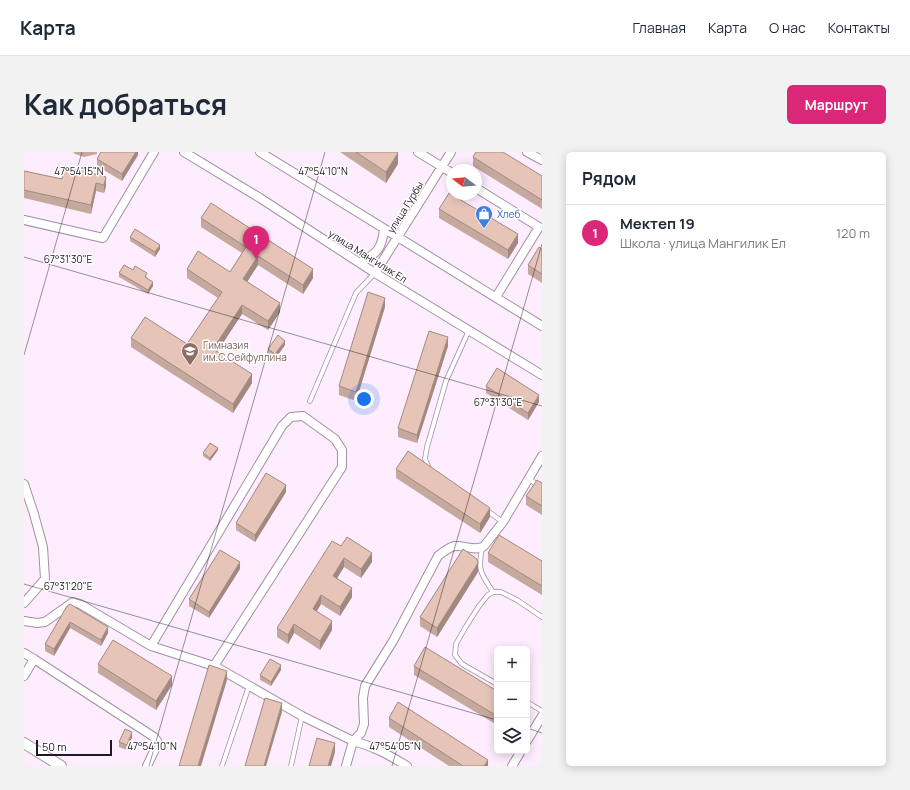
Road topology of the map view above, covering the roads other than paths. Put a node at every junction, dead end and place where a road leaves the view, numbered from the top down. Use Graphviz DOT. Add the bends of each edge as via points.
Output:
graph roads {
  1 [pos="154,152"];
  2 [pos="184,152"];
  3 [pos="260,152"];
  4 [pos="418,152"];
  5 [pos="451,152"];
  6 [pos="527,152"];
  7 [pos="542,160"];
  8 [pos="442,167"];
  9 [pos="446,169"];
  10 [pos="482,192"];
  11 [pos="24,220"];
  12 [pos="541,228"];
  13 [pos="384,229"];
  14 [pos="397,238"];
  15 [pos="360,263"];
  16 [pos="375,273"];
  17 [pos="496,297"];
  18 [pos="542,326"];
  19 [pos="469,330"];
  20 [pos="542,375"];
  21 [pos="310,401"];
  22 [pos="542,456"];
  23 [pos="432,471"];
  24 [pos="529,479"];
  25 [pos="24,484"];
  26 [pos="542,488"];
  27 [pos="485,509"];
  28 [pos="503,522"];
  29 [pos="482,548"];
  30 [pos="493,592"];
  31 [pos="24,602"];
  32 [pos="542,617"];
  33 [pos="24,621"];
  34 [pos="151,646"];
  35 [pos="24,653"];
  36 [pos="34,659"];
  37 [pos="214,666"];
  38 [pos="24,676"];
  39 [pos="494,682"];
  40 [pos="249,686"];
  41 [pos="530,704"];
  42 [pos="542,711"];
  43 [pos="302,716"];
  44 [pos="542,716"];
  45 [pos="530,736"];
  46 [pos="353,741"];
  47 [pos="24,743"];
  48 [pos="519,754"];
  49 [pos="61,766"];
  50 [pos="147,766"];
  51 [pos="222,766"];
  52 [pos="291,766"];
  53 [pos="346,766"];
  54 [pos="407,766"];
  55 [pos="512,766"];
  1 -- 11 [label="street" via="103,238"];
  2 -- 15 [label="street, улица Мангилик Ел"];
  3 -- 13 [label="street"];
  4 -- 8 [label="street"];
  5 -- 8 [label="street, улица Гурбы"];
  6 -- 7 [label="street"];
  8 -- 9 [label="street"];
  8 -- 14 [label="street, улица Гурбы"];
  10 -- 12 [label="street"];
  12 -- 17 [label="street"];
  13 -- 14 [label="street"];
  13 -- 15 [label="street" via="381,246 377,252"];
  14 -- 16 [label="street, улица Гурбы"];
  14 -- 17 [label="street"];
  15 -- 16 [label="street, улица Мангилик Ел"];
  16 -- 19 [label="street, улица Мангилик Ел"];
  16 -- 21 [label="lane" via="356,293"];
  17 -- 18 [label="street"];
  19 -- 20 [label="street, улица Мангилик Ел"];
  19 -- 23 [label="lane" via="446,381 427,446 425,459"];
  22 -- 24 [label="street"];
  24 -- 26 [label="lane"];
  24 -- 28 [label="street"];
  25 -- 31 [label="street" via="43,547 45,579"];
  27 -- 28 [label="lane"];
  28 -- 29 [label="street"];
  29 -- 30 [label="lane" via="479,567"];
  29 -- 46 [label="street" via="454,546 438,556 393,642 365,686 364,724 361,733"];
  30 -- 32 [label="lane" via="501,592"];
  30 -- 39 [label="lane" via="479,606 465,628 456,644 455,655 462,664"];
  33 -- 34 [label="street" via="45,622 73,602"];
  34 -- 37 [label="street"];
  34 -- 37 [label="street" via="282,426 291,417 303,416 335,439 342,450 342,467"];
  35 -- 36 [label="street"];
  36 -- 38 [label="street"];
  36 -- 50 [label="street" via="154,737 157,745"];
  37 -- 40 [label="street"];
  40 -- 43 [label="street"];
  40 -- 51 [label="lane"];
  41 -- 42 [label="lane"];
  43 -- 46 [label="street"];
  43 -- 52 [label="lane"];
  44 -- 45 [label="street"];
  46 -- 53 [label="street"];
  46 -- 54 [label="street" via="385,752"];
  47 -- 49 [label="street"];
  48 -- 55 [label="street"];
}
